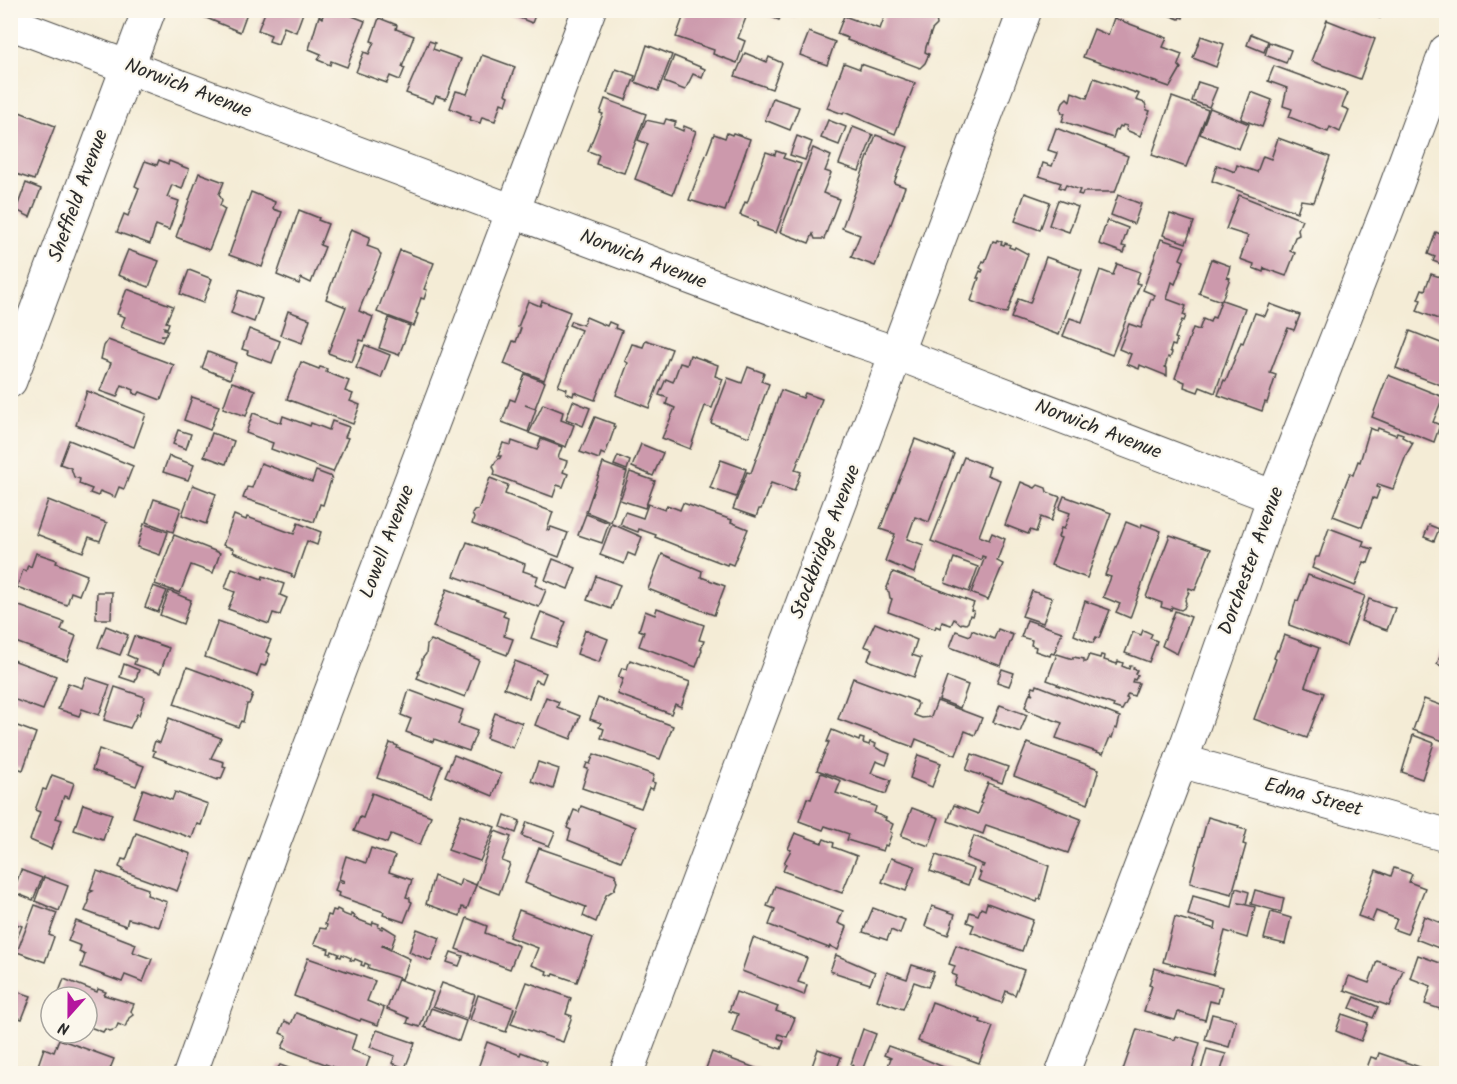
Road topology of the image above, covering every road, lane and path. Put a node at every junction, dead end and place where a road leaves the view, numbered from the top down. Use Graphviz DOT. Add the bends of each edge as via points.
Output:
graph roads {
  1 [pos="149,10"];
  2 [pos="589,10"];
  3 [pos="1025,10"];
  4 [pos="10,23"];
  5 [pos="1446,51"];
  6 [pos="127,66"];
  7 [pos="513,212"];
  8 [pos="896,353"];
  9 [pos="10,381"];
  10 [pos="1274,497"];
  11 [pos="1181,761"];
  12 [pos="1446,835"];
  13 [pos="190,1074"];
  14 [pos="626,1074"];
  15 [pos="1062,1074"];
  1 -- 6 [label="street, Sheffield Avenue"];
  2 -- 7 [label="street, Lowell Avenue"];
  3 -- 8 [label="street, Stockbridge Avenue"];
  4 -- 6 [label="street, Norwich Avenue"];
  5 -- 10 [label="street, Dorchester Avenue"];
  6 -- 7 [label="street, Norwich Avenue"];
  6 -- 9 [label="street, Sheffield Avenue"];
  7 -- 8 [label="street, Norwich Avenue"];
  7 -- 13 [label="street, Lowell Avenue"];
  8 -- 10 [label="street, Norwich Avenue"];
  8 -- 14 [label="street, Stockbridge Avenue"];
  10 -- 11 [label="street, Dorchester Avenue"];
  11 -- 12 [label="street, Edna Street"];
  11 -- 15 [label="street, Dorchester Avenue"];
}
